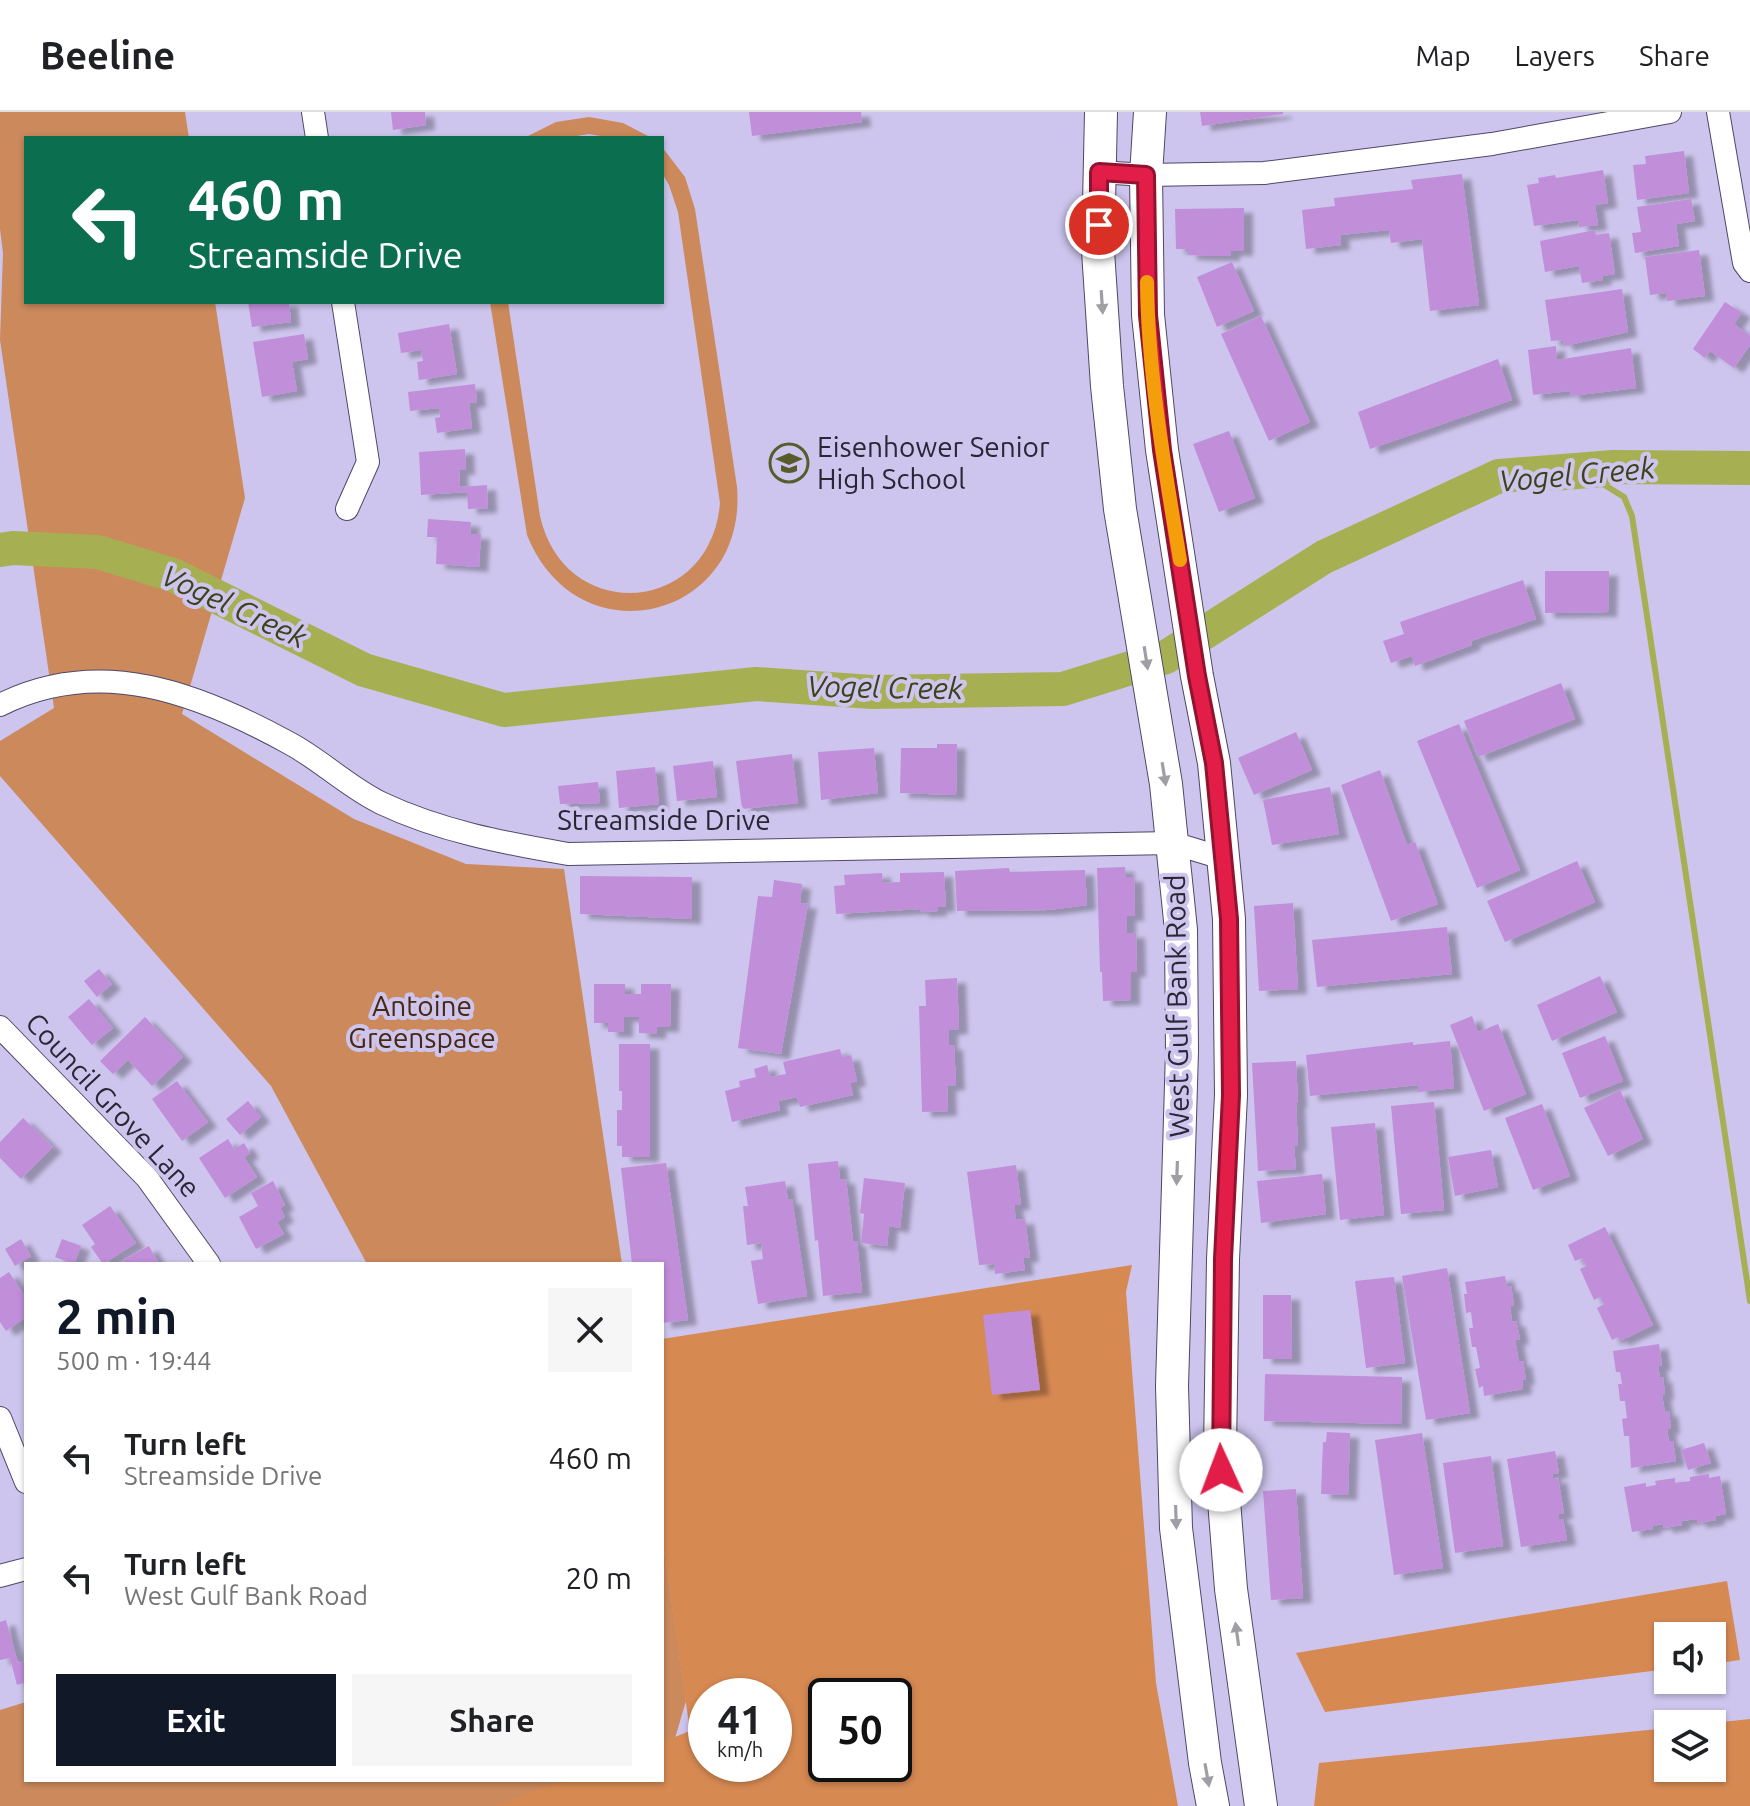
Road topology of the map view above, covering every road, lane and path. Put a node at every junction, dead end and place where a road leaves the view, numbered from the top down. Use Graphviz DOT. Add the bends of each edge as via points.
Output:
graph roads {
  1 [pos="313,112"];
  2 [pos="1101,112"];
  3 [pos="1150,112"];
  4 [pos="1670,112"];
  5 [pos="1718,112"];
  6 [pos="317,136"];
  7 [pos="1099,172"];
  8 [pos="1146,175"];
  9 [pos="1750,271"];
  10 [pos="343,304"];
  11 [pos="347,509"];
  12 [pos="1174,528"];
  13 [pos="1124,533"];
  14 [pos="0,705"];
  15 [pos="1173,843"];
  16 [pos="1222,858"];
  17 [pos="0,1027"];
  18 [pos="1174,1258"];
  19 [pos="1223,1259"];
  20 [pos="208,1262"];
  21 [pos="0,1418"];
  22 [pos="24,1477"];
  23 [pos="24,1570"];
  24 [pos="0,1576"];
  25 [pos="1247,1712"];
  26 [pos="1200,1721"];
  27 [pos="1213,1806"];
  28 [pos="1261,1806"];
  1 -- 6 [label="street"];
  2 -- 7 [label="main road, West Gulf Bank Road"];
  3 -- 8 [label="main road, West Gulf Bank Road"];
  4 -- 8 [label="street" via="1492,144 1264,173"];
  5 -- 9 [label="street" via="1744,263"];
  7 -- 8 [label="street"];
  7 -- 13 [label="main road, West Gulf Bank Road, one-way" via="1105,356"];
  8 -- 12 [label="main road, West Gulf Bank Road" via="1148,315"];
  10 -- 11 [label="street" via="368,462"];
  12 -- 13 [label="main road"];
  12 -- 16 [label="main road, West Gulf Bank Road" via="1214,763"];
  13 -- 15 [label="main road, West Gulf Bank Road, one-way"];
  14 -- 15 [label="street, Streamside Drive" via="62,684 106,680 170,690 290,743 380,802 477,838 568,854"];
  15 -- 16 [label="street, Streamside Drive"];
  15 -- 18 [label="main road, West Gulf Bank Road, one-way" via="1181,930 1182,1051"];
  16 -- 19 [label="main road, West Gulf Bank Road" via="1232,1030"];
  17 -- 20 [label="street, Council Grove Lane" via="147,1178"];
  18 -- 19 [label="main road"];
  18 -- 26 [label="main road, West Gulf Bank Road, one-way" via="1176,1528"];
  25 -- 19 [label="main road, West Gulf Bank Road, one-way" via="1220,1450"];
  21 -- 22 [label="street"];
  23 -- 24 [label="street"];
  25 -- 26 [label="main road"];
  25 -- 28 [label="main road, West Gulf Bank Road"];
  26 -- 27 [label="main road, West Gulf Bank Road, one-way"];
}
